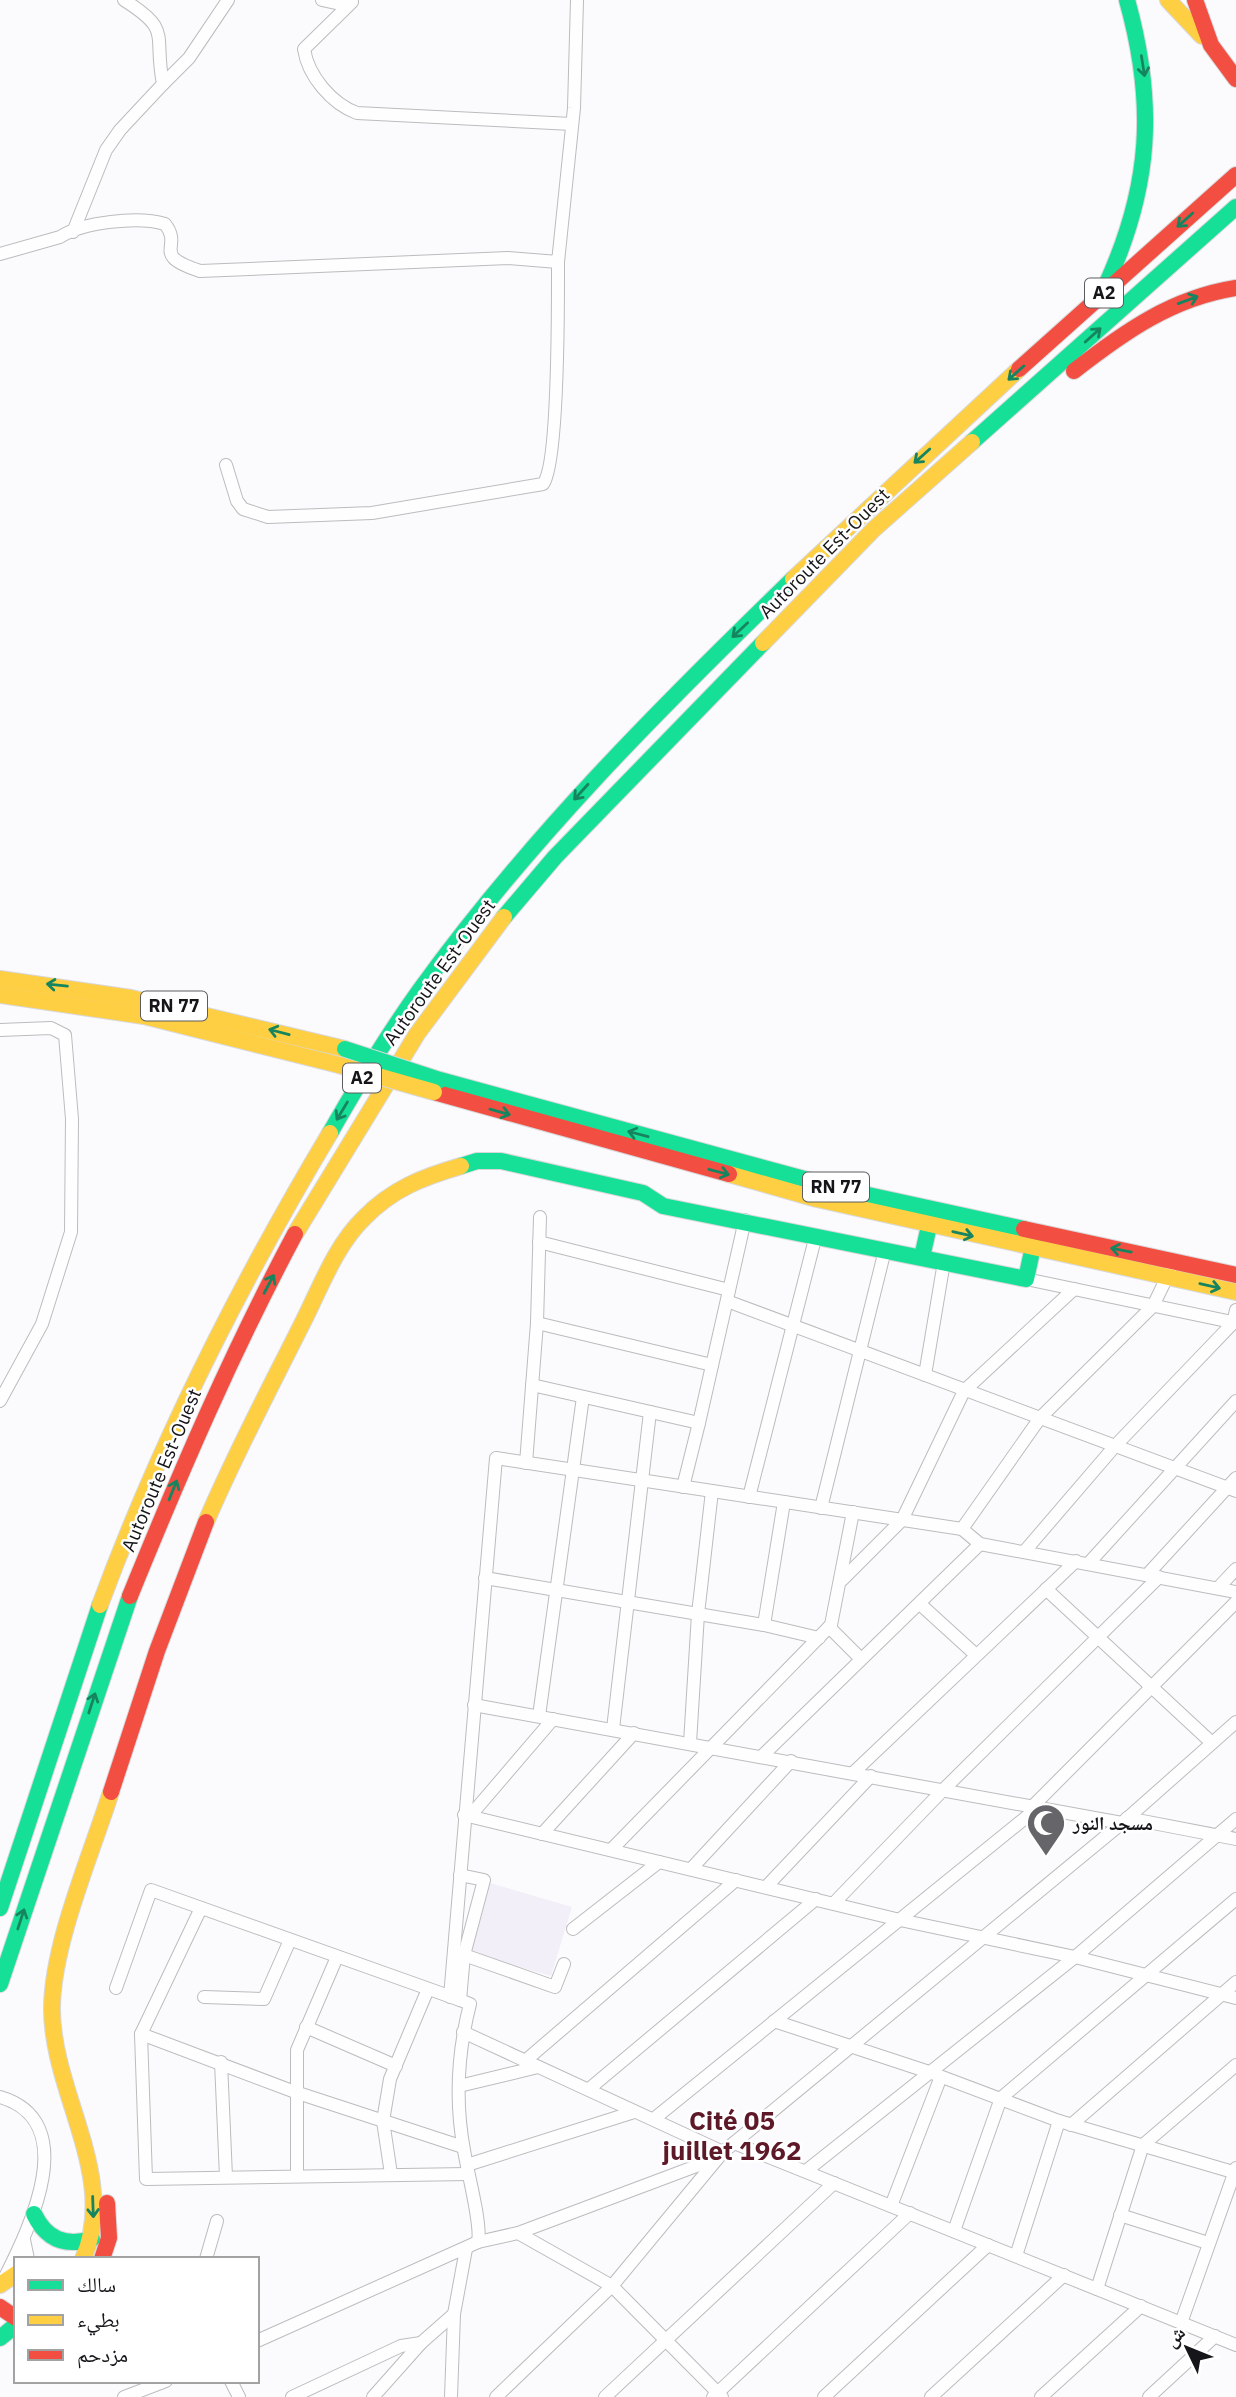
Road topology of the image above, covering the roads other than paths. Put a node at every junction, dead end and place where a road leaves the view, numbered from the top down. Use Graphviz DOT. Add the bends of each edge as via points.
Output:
graph roads {
  1 [pos="124,0"];
  2 [pos="228,0"];
  3 [pos="322,0"];
  4 [pos="578,0"];
  5 [pos="1126,0"];
  6 [pos="1168,0"];
  7 [pos="1195,0"];
  8 [pos="1207,0"];
  9 [pos="353,2"];
  10 [pos="1210,45"];
  11 [pos="1236,60"];
  12 [pos="1236,79"];
  13 [pos="163,84"];
  14 [pos="572,124"];
  15 [pos="1236,175"];
  16 [pos="1236,207"];
  17 [pos="73,232"];
  18 [pos="0,254"];
  19 [pos="558,262"];
  20 [pos="1236,288"];
  21 [pos="1100,297"];
  22 [pos="1006,413"];
  23 [pos="226,465"];
  24 [pos="0,979"];
  25 [pos="0,995"];
  26 [pos="0,1030"];
  27 [pos="342,1057"];
  28 [pos="437,1086"];
  29 [pos="673,1206"];
  30 [pos="540,1217"];
  31 [pos="745,1220"];
  32 [pos="929,1226"];
  33 [pos="816,1235"];
  34 [pos="1034,1241"];
  35 [pos="539,1242"];
  36 [pos="885,1250"];
  37 [pos="922,1257"];
  38 [pos="944,1262"];
  39 [pos="1175,1262"];
  40 [pos="1236,1275"];
  41 [pos="1168,1277"];
  42 [pos="1026,1279"];
  43 [pos="1074,1289"];
  44 [pos="1236,1292"];
  45 [pos="728,1295"];
  46 [pos="1153,1306"];
  47 [pos="1235,1319"];
  48 [pos="537,1323"];
  49 [pos="793,1326"];
  50 [pos="861,1351"];
  51 [pos="712,1365"];
  52 [pos="925,1375"];
  53 [pos="532,1385"];
  54 [pos="964,1391"];
  55 [pos="583,1397"];
  56 [pos="0,1401"];
  57 [pos="1236,1401"];
  58 [pos="650,1412"];
  59 [pos="1040,1418"];
  60 [pos="699,1423"];
  61 [pos="1115,1446"];
  62 [pos="526,1463"];
  63 [pos="1176,1468"];
  64 [pos="572,1470"];
  65 [pos="641,1480"];
  66 [pos="1233,1485"];
  67 [pos="683,1487"];
  68 [pos="712,1491"];
  69 [pos="749,1497"];
  70 [pos="784,1502"];
  71 [pos="821,1508"];
  72 [pos="853,1512"];
  73 [pos="902,1520"];
  74 [pos="962,1529"];
  75 [pos="980,1544"];
  76 [pos="1024,1552"];
  77 [pos="1082,1563"];
  78 [pos="1236,1569"];
  79 [pos="1153,1576"];
  80 [pos="485,1578"];
  81 [pos="841,1580"];
  82 [pos="1218,1588"];
  83 [pos="1046,1589"];
  84 [pos="555,1590"];
  85 [pos="1236,1592"];
  86 [pos="626,1602"];
  87 [pos="1236,1602"];
  88 [pos="920,1604"];
  89 [pos="698,1614"];
  90 [pos="764,1625"];
  91 [pos="829,1627"];
  92 [pos="819,1638"];
  93 [pos="1097,1638"];
  94 [pos="976,1655"];
  95 [pos="860,1658"];
  96 [pos="1151,1689"];
  97 [pos="474,1705"];
  98 [pos="539,1716"];
  99 [pos="553,1719"];
  100 [pos="1236,1722"];
  101 [pos="613,1730"];
  102 [pos="634,1733"];
  103 [pos="690,1743"];
  104 [pos="1212,1743"];
  105 [pos="712,1747"];
  106 [pos="762,1756"];
  107 [pos="791,1762"];
  108 [pos="853,1773"];
  109 [pos="871,1776"];
  110 [pos="944,1789"];
  111 [pos="1037,1806"];
  112 [pos="467,1816"];
  113 [pos="1236,1819"];
  114 [pos="1124,1821"];
  115 [pos="1218,1833"];
  116 [pos="542,1834"];
  117 [pos="1236,1839"];
  118 [pos="611,1850"];
  119 [pos="659,1862"];
  120 [pos="691,1869"];
  121 [pos="460,1875"];
  122 [pos="736,1880"];
  123 [pos="766,1887"];
  124 [pos="816,1899"];
  125 [pos="1236,1899"];
  126 [pos="834,1903"];
  127 [pos="0,1908"];
  128 [pos="201,1908"];
  129 [pos="900,1920"];
  130 [pos="573,1929"];
  131 [pos="982,1938"];
  132 [pos="290,1940"];
  133 [pos="464,1955"];
  134 [pos="337,1956"];
  135 [pos="1075,1957"];
  136 [pos="564,1964"];
  137 [pos="1145,1975"];
  138 [pos="1236,1982"];
  139 [pos="0,1984"];
  140 [pos="116,1988"];
  141 [pos="428,1989"];
  142 [pos="1221,1994"];
  143 [pos="204,1997"];
  144 [pos="1236,1998"];
  145 [pos="455,1999"];
  146 [pos="774,2021"];
  147 [pos="306,2027"];
  148 [pos="463,2032"];
  149 [pos="141,2034"];
  150 [pos="847,2047"];
  151 [pos="525,2061"];
  152 [pos="221,2062"];
  153 [pos="1236,2064"];
  154 [pos="396,2066"];
  155 [pos="538,2067"];
  156 [pos="935,2076"];
  157 [pos="459,2086"];
  158 [pos="589,2089"];
  159 [pos="295,2092"];
  160 [pos="4,2098"];
  161 [pos="1001,2098"];
  162 [pos="634,2112"];
  163 [pos="655,2118"];
  164 [pos="383,2121"];
  165 [pos="1065,2123"];
  166 [pos="734,2143"];
  167 [pos="1143,2145"];
  168 [pos="463,2147"];
  169 [pos="720,2155"];
  170 [pos="467,2169"];
  171 [pos="1234,2170"];
  172 [pos="806,2171"];
  173 [pos="391,2174"];
  174 [pos="297,2175"];
  175 [pos="226,2177"];
  176 [pos="834,2183"];
  177 [pos="1231,2196"];
  178 [pos="891,2206"];
  179 [pos="910,2213"];
  180 [pos="34,2214"];
  181 [pos="1120,2215"];
  182 [pos="217,2221"];
  183 [pos="954,2231"];
  184 [pos="518,2233"];
  185 [pos="92,2239"];
  186 [pos="24,2240"];
  187 [pos="1208,2243"];
  188 [pos="988,2245"];
  189 [pos="472,2246"];
  190 [pos="1016,2256"];
  191 [pos="16,2257"];
  192 [pos="28,2257"];
  193 [pos="84,2257"];
  194 [pos="103,2257"];
  195 [pos="207,2257"];
  196 [pos="14,2262"];
  197 [pos="1064,2275"];
  198 [pos="6,2279"];
  199 [pos="612,2286"];
  200 [pos="1097,2289"];
  201 [pos="1141,2306"];
  202 [pos="454,2314"];
  203 [pos="1181,2323"];
  204 [pos="14,2327"];
  205 [pos="1215,2336"];
  206 [pos="0,2338"];
  207 [pos="259,2340"];
  208 [pos="665,2341"];
  209 [pos="421,2343"];
  210 [pos="1236,2345"];
  211 [pos="154,2392"];
  212 [pos="718,2395"];
  213 [pos="124,2397"];
  214 [pos="292,2397"];
  215 [pos="373,2397"];
  216 [pos="451,2397"];
  217 [pos="496,2397"];
  218 [pos="606,2397"];
  219 [pos="824,2397"];
  220 [pos="930,2397"];
  221 [pos="1041,2397"];
  222 [pos="1149,2397"];
  1 -- 13 [label="street" via="157,27"];
  2 -- 13 [label="street" via="188,58"];
  3 -- 9 [label="street"];
  4 -- 14 [label="street"];
  5 -- 21 [label="main road, one-way" via="1144,68 1147,140 1132,221"];
  6 -- 10 [label="main road"];
  7 -- 10 [label="main road"];
  8 -- 11 [label="main road" via="1217,30"];
  9 -- 14 [label="street" via="304,49 314,74 344,108 357,113"];
  10 -- 12 [label="main road"];
  13 -- 17 [label="street" via="106,150"];
  14 -- 19 [label="street"];
  15 -- 21 [label="main road, Autoroute Est-Ouest / A2, one-way"];
  22 -- 16 [label="main road, Autoroute Est-Ouest / A2, one-way"];
  17 -- 18 [label="street"];
  17 -- 19 [label="street" via="119,221 159,222 169,231 172,259 200,271 508,258"];
  19 -- 23 [label="street" via="552,431 549,474 543,484 372,513 268,517 243,509"];
  22 -- 20 [label="main road, one-way" via="1054,387 1159,311"];
  21 -- 127 [label="main road, Autoroute Est-Ouest / A2, one-way" via="850,522 661,707 526,853 420,990 367,1069 280,1217 159,1459 92,1628"];
  139 -- 22 [label="main road, Autoroute Est-Ouest / A2, one-way" via="122,1616 184,1464 297,1231 416,1034 496,926 611,796 874,530"];
  27 -- 24 [label="main road, RN 77, one-way" via="209,1013 69,986"];
  25 -- 27 [label="main road" via="144,1016"];
  26 -- 56 [label="street" via="51,1028 65,1035 72,1119 69,1246 41,1324"];
  27 -- 28 [label="main road, bridge"];
  28 -- 32 [label="main road, one-way" via="817,1199"];
  34 -- 28 [label="main road, RN 77, one-way"];
  29 -- 31 [label="main road"];
  29 -- 185 [label="main road, one-way" via="663,1206 643,1193 522,1164 477,1161 416,1179 385,1198 361,1220 336,1257 202,1531 157,1651 57,1961 51,2003 53,2031 91,2180"];
  29 -- 194 [label="main road" via="656,1209 499,1172 442,1182 404,1200 382,1217 362,1241 313,1326 229,1496 202,1562 71,1962 65,1989 68,2051 107,2196 109,2238"];
  30 -- 35 [label="street"];
  31 -- 33 [label="main road"];
  31 -- 45 [label="street"];
  32 -- 34 [label="main road, one-way"];
  32 -- 37 [label="main road"];
  33 -- 36 [label="main road"];
  33 -- 49 [label="street"];
  39 -- 34 [label="main road, RN 77, one-way"];
  34 -- 41 [label="main road"];
  34 -- 42 [label="main road"];
  35 -- 45 [label="street"];
  35 -- 48 [label="street"];
  36 -- 37 [label="main road"];
  36 -- 50 [label="street"];
  37 -- 38 [label="main road"];
  38 -- 42 [label="main road"];
  38 -- 52 [label="street"];
  39 -- 40 [label="main road, RN 77"];
  39 -- 41 [label="street"];
  41 -- 44 [label="main road, one-way"];
  41 -- 46 [label="street"];
  42 -- 43 [label="street"];
  43 -- 46 [label="street"];
  43 -- 54 [label="street"];
  45 -- 49 [label="street"];
  45 -- 51 [label="street"];
  46 -- 47 [label="street"];
  46 -- 59 [label="street"];
  47 -- 61 [label="street"];
  48 -- 51 [label="street"];
  48 -- 53 [label="street"];
  49 -- 50 [label="street"];
  49 -- 69 [label="street"];
  50 -- 52 [label="street"];
  50 -- 71 [label="street"];
  51 -- 60 [label="street"];
  52 -- 54 [label="street"];
  53 -- 55 [label="street"];
  53 -- 62 [label="street"];
  54 -- 59 [label="street"];
  54 -- 73 [label="street"];
  55 -- 58 [label="street"];
  55 -- 64 [label="street"];
  57 -- 63 [label="street"];
  58 -- 60 [label="street"];
  58 -- 65 [label="street"];
  59 -- 61 [label="street"];
  59 -- 74 [label="street"];
  60 -- 67 [label="street"];
  61 -- 63 [label="street"];
  61 -- 76 [label="street"];
  62 -- 64 [label="street"];
  62 -- 80 [label="street" via="496,1458"];
  63 -- 66 [label="street"];
  63 -- 77 [label="street"];
  64 -- 65 [label="street"];
  64 -- 84 [label="street"];
  65 -- 67 [label="street"];
  65 -- 86 [label="street"];
  66 -- 79 [label="street"];
  67 -- 68 [label="street"];
  68 -- 69 [label="street"];
  68 -- 89 [label="street"];
  69 -- 70 [label="street"];
  70 -- 71 [label="street"];
  70 -- 90 [label="street"];
  71 -- 72 [label="street"];
  72 -- 73 [label="street"];
  72 -- 81 [label="street"];
  73 -- 74 [label="street"];
  73 -- 81 [label="street"];
  74 -- 75 [label="street"];
  75 -- 76 [label="street"];
  75 -- 88 [label="street"];
  76 -- 77 [label="street"];
  77 -- 79 [label="street"];
  77 -- 83 [label="street"];
  78 -- 82 [label="street"];
  79 -- 82 [label="street"];
  79 -- 93 [label="street"];
  80 -- 84 [label="street"];
  80 -- 97 [label="street"];
  81 -- 91 [label="street"];
  82 -- 85 [label="street"];
  83 -- 93 [label="street"];
  83 -- 94 [label="street"];
  84 -- 86 [label="street"];
  84 -- 98 [label="street"];
  86 -- 89 [label="street"];
  86 -- 101 [label="street"];
  87 -- 96 [label="street"];
  88 -- 94 [label="street"];
  88 -- 95 [label="street"];
  89 -- 90 [label="street"];
  89 -- 103 [label="street"];
  90 -- 92 [label="street"];
  91 -- 92 [label="street"];
  91 -- 95 [label="street"];
  92 -- 105 [label="street"];
  93 -- 96 [label="street"];
  93 -- 110 [label="street"];
  94 -- 108 [label="street"];
  95 -- 106 [label="street"];
  96 -- 104 [label="street"];
  96 -- 111 [label="street"];
  97 -- 98 [label="street"];
  97 -- 112 [label="street"];
  98 -- 99 [label="street"];
  99 -- 101 [label="street"];
  99 -- 112 [label="street"];
  100 -- 104 [label="street"];
  101 -- 102 [label="street"];
  102 -- 103 [label="street"];
  102 -- 116 [label="street"];
  103 -- 105 [label="street"];
  104 -- 114 [label="street"];
  105 -- 106 [label="street"];
  105 -- 118 [label="street"];
  106 -- 107 [label="street"];
  107 -- 108 [label="street"];
  107 -- 120 [label="street"];
  108 -- 109 [label="street"];
  109 -- 110 [label="street"];
  109 -- 123 [label="street"];
  110 -- 111 [label="street"];
  110 -- 126 [label="street"];
  111 -- 114 [label="street"];
  111 -- 129 [label="street"];
  112 -- 116 [label="street"];
  112 -- 121 [label="street"];
  113 -- 115 [label="street"];
  114 -- 115 [label="street"];
  114 -- 131 [label="street"];
  115 -- 117 [label="street"];
  115 -- 135 [label="street"];
  116 -- 118 [label="street"];
  118 -- 119 [label="street"];
  119 -- 120 [label="street"];
  119 -- 130 [label="street"];
  120 -- 122 [label="street"];
  121 -- 133 [label="street" via="484,1880"];
  121 -- 145 [label="street"];
  122 -- 123 [label="street"];
  122 -- 151 [label="street"];
  123 -- 124 [label="street"];
  124 -- 126 [label="street"];
  124 -- 158 [label="street"];
  125 -- 137 [label="street"];
  126 -- 129 [label="street"];
  128 -- 132 [label="street"];
  128 -- 140 [label="street" via="151,1890"];
  128 -- 149 [label="street"];
  129 -- 131 [label="street"];
  129 -- 146 [label="street"];
  131 -- 135 [label="street"];
  131 -- 150 [label="street"];
  132 -- 134 [label="street"];
  132 -- 143 [label="street" via="264,2000"];
  133 -- 136 [label="street" via="555,1987"];
  133 -- 145 [label="street"];
  134 -- 141 [label="street"];
  134 -- 147 [label="street"];
  135 -- 137 [label="street"];
  135 -- 156 [label="street"];
  137 -- 142 [label="street"];
  137 -- 161 [label="street"];
  138 -- 142 [label="street"];
  141 -- 145 [label="street"];
  141 -- 154 [label="street"];
  142 -- 144 [label="street"];
  142 -- 165 [label="street"];
  145 -- 148 [label="street" via="470,2004"];
  146 -- 150 [label="street"];
  146 -- 163 [label="street"];
  147 -- 154 [label="street"];
  147 -- 159 [label="street" via="297,2050"];
  148 -- 151 [label="street"];
  148 -- 157 [label="street"];
  149 -- 152 [label="street"];
  149 -- 175 [label="street" via="146,2179"];
  150 -- 156 [label="street"];
  150 -- 166 [label="street"];
  151 -- 155 [label="street"];
  152 -- 159 [label="street"];
  152 -- 175 [label="street"];
  153 -- 167 [label="street"];
  154 -- 164 [label="street"];
  155 -- 157 [label="street"];
  155 -- 158 [label="street"];
  156 -- 161 [label="street"];
  156 -- 172 [label="street"];
  156 -- 178 [label="street"];
  157 -- 168 [label="street"];
  158 -- 162 [label="street"];
  159 -- 164 [label="street"];
  159 -- 174 [label="street"];
  160 -- 180 [label="street" via="35,2119 44,2142"];
  161 -- 165 [label="street"];
  161 -- 183 [label="street"];
  162 -- 163 [label="street"];
  162 -- 170 [label="street"];
  163 -- 169 [label="street"];
  164 -- 168 [label="street"];
  164 -- 173 [label="street"];
  165 -- 167 [label="street"];
  165 -- 190 [label="street"];
  166 -- 169 [label="street"];
  166 -- 172 [label="street"];
  167 -- 171 [label="street"];
  167 -- 181 [label="street"];
  168 -- 170 [label="street"];
  169 -- 184 [label="street"];
  169 -- 199 [label="street"];
  170 -- 173 [label="street"];
  170 -- 189 [label="street"];
  171 -- 177 [label="street"];
  172 -- 176 [label="street"];
  173 -- 174 [label="street"];
  174 -- 175 [label="street"];
  176 -- 178 [label="street"];
  176 -- 208 [label="street"];
  177 -- 187 [label="street"];
  178 -- 179 [label="street"];
  179 -- 183 [label="street"];
  179 -- 212 [label="street"];
  180 -- 185 [label="main road" via="44,2232 61,2243"];
  180 -- 186 [label="street"];
  181 -- 187 [label="street"];
  181 -- 200 [label="street"];
  182 -- 195 [label="street"];
  183 -- 188 [label="street"];
  184 -- 189 [label="street"];
  184 -- 199 [label="street"];
  185 -- 193 [label="main road"];
  186 -- 191 [label="street"];
  186 -- 192 [label="street"];
  187 -- 203 [label="street"];
  188 -- 190 [label="street"];
  188 -- 219 [label="street"];
  189 -- 202 [label="street"];
  189 -- 207 [label="street"];
  190 -- 197 [label="street"];
  196 -- 198 [label="street"];
  197 -- 200 [label="street"];
  197 -- 220 [label="street"];
  199 -- 208 [label="street"];
  199 -- 217 [label="street"];
  200 -- 201 [label="street"];
  201 -- 203 [label="street"];
  201 -- 221 [label="street"];
  202 -- 209 [label="street"];
  202 -- 216 [label="street"];
  203 -- 205 [label="street"];
  204 -- 206 [label="main road"];
  205 -- 210 [label="street"];
  205 -- 222 [label="street"];
  208 -- 212 [label="street"];
  208 -- 218 [label="street"];
  209 -- 214 [label="street" via="401,2346"];
  209 -- 215 [label="street"];
  211 -- 213 [label="street"];
}
